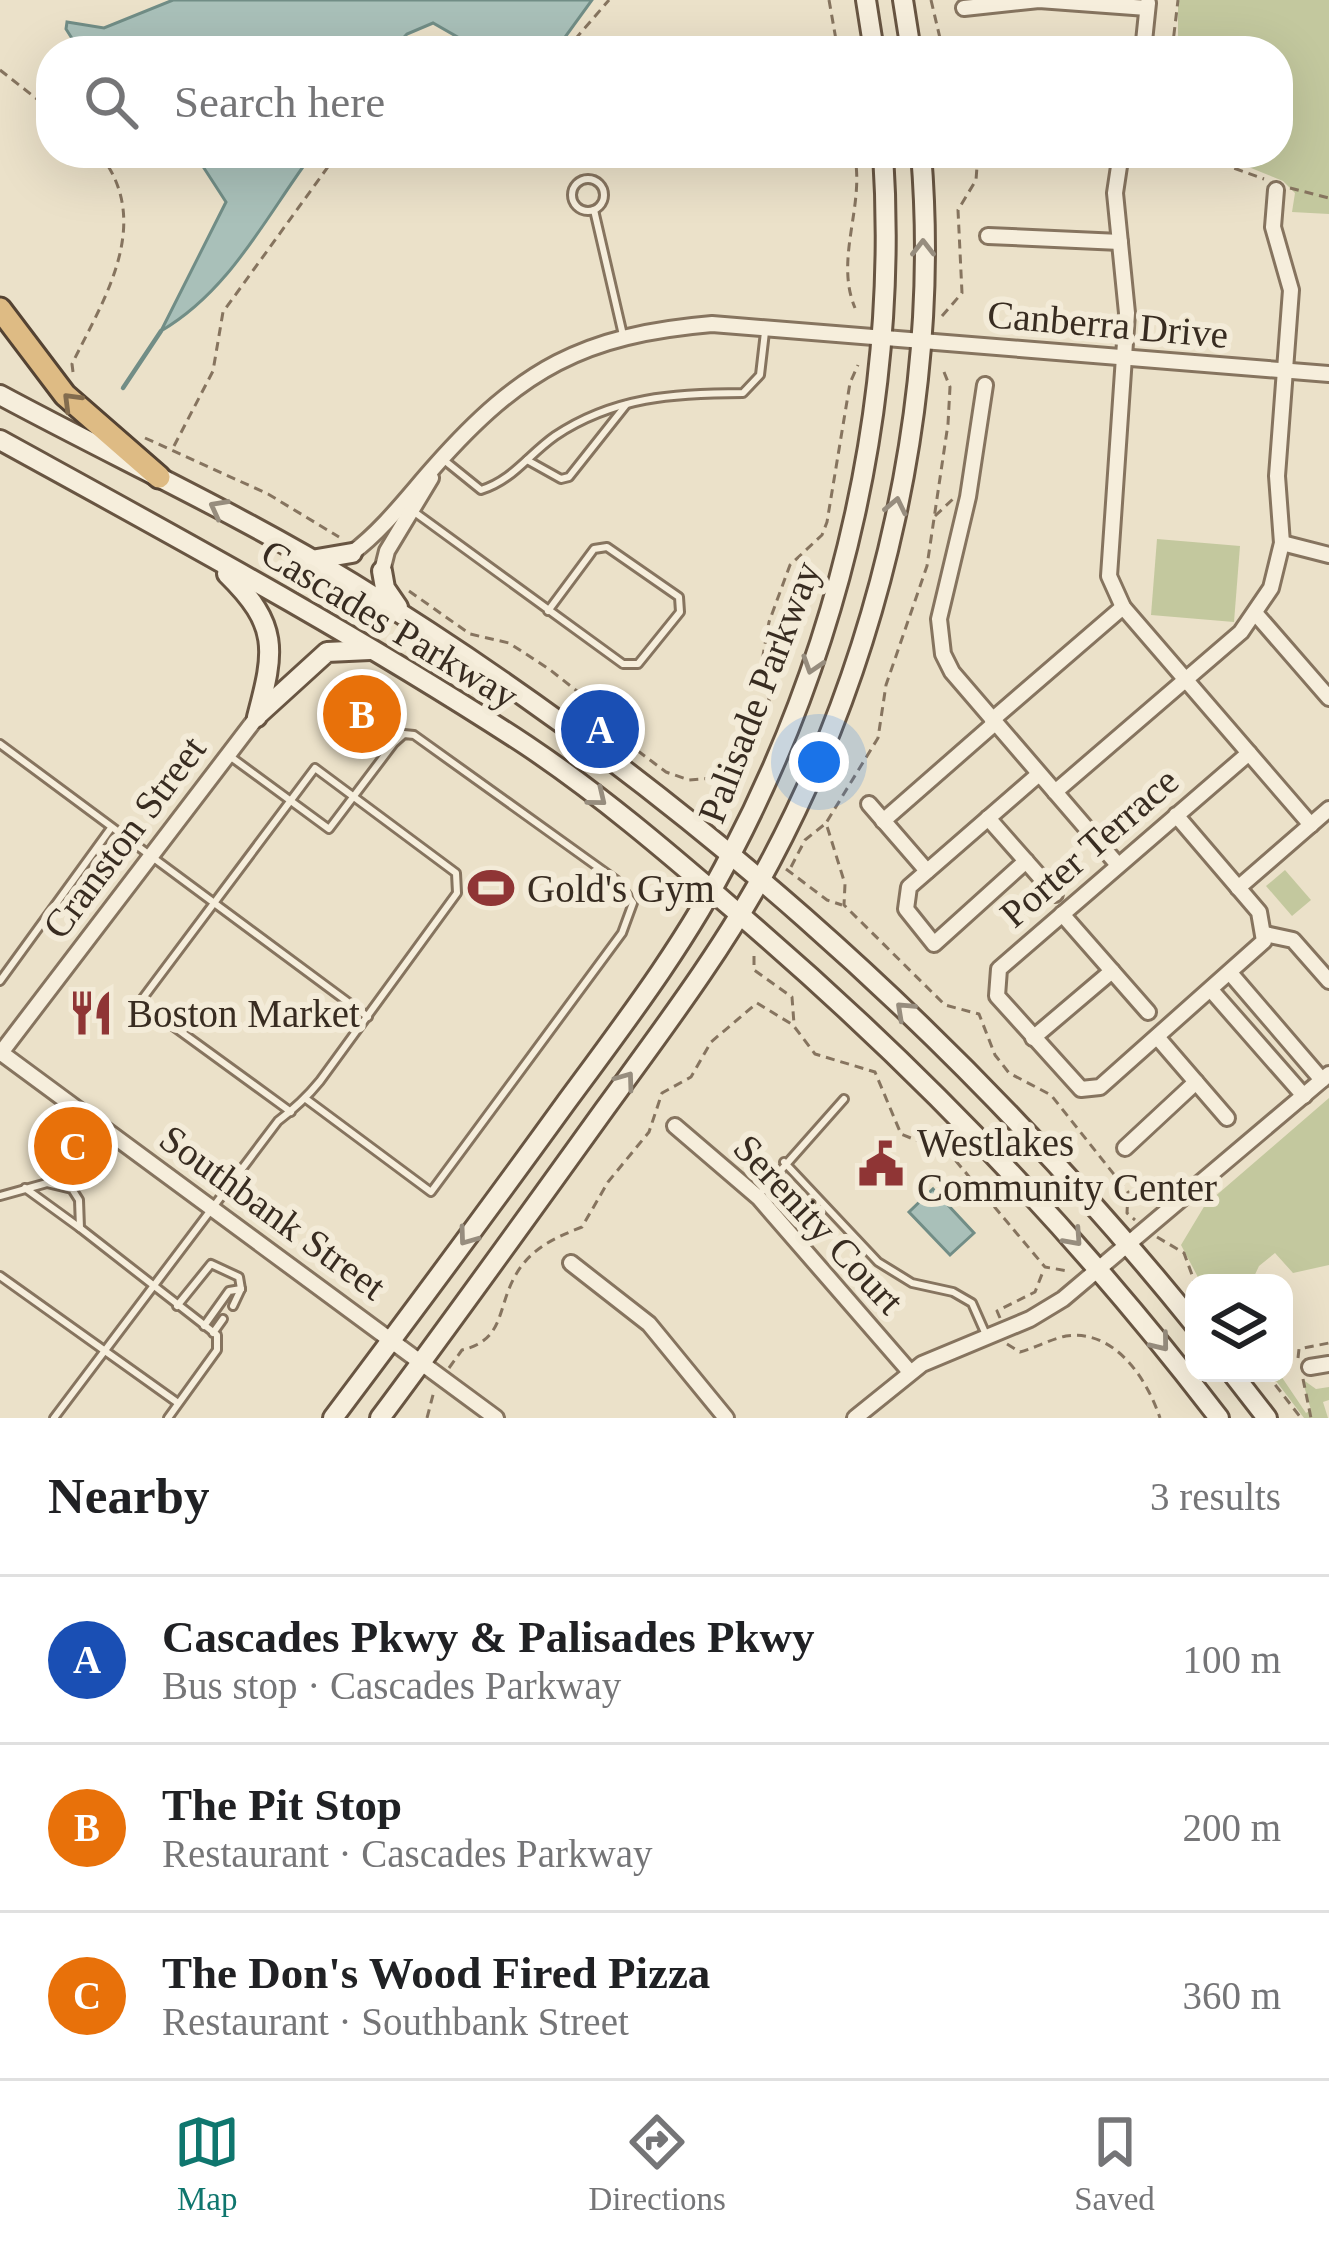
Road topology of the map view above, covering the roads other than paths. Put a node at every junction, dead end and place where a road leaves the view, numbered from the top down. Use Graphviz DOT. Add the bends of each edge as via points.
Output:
graph roads {
  1 [pos="866,0"];
  2 [pos="903,0"];
  3 [pos="1148,4"];
  4 [pos="964,8"];
  5 [pos="872,36"];
  6 [pos="908,36"];
  7 [pos="1145,36"];
  8 [pos="884,168"];
  9 [pos="920,168"];
  10 [pos="1119,168"];
  11 [pos="1276,186"];
  12 [pos="594,210"];
  13 [pos="988,236"];
  14 [pos="1120,242"];
  15 [pos="0,310"];
  16 [pos="765,328"];
  17 [pos="623,334"];
  18 [pos="882,338"];
  19 [pos="919,342"];
  20 [pos="1123,358"];
  21 [pos="1285,371"];
  22 [pos="1329,374"];
  23 [pos="985,385"];
  24 [pos="0,395"];
  25 [pos="628,402"];
  26 [pos="0,440"];
  27 [pos="442,458"];
  28 [pos="527,460"];
  29 [pos="160,477"];
  30 [pos="413,511"];
  31 [pos="1282,543"];
  32 [pos="348,548"];
  33 [pos="207,554"];
  34 [pos="1329,555"];
  35 [pos="311,559"];
  36 [pos="392,575"];
  37 [pos="1123,607"];
  38 [pos="548,611"];
  39 [pos="1256,614"];
  40 [pos="409,620"];
  41 [pos="374,651"];
  42 [pos="1184,678"];
  43 [pos="1329,698"];
  44 [pos="257,717"];
  45 [pos="994,722"];
  46 [pos="0,744"];
  47 [pos="1249,753"];
  48 [pos="228,755"];
  49 [pos="1039,774"];
  50 [pos="1055,792"];
  51 [pos="356,796"];
  52 [pos="287,798"];
  53 [pos="869,804"];
  54 [pos="1329,809"];
  55 [pos="1176,815"];
  56 [pos="988,818"];
  57 [pos="884,821"];
  58 [pos="1311,825"];
  59 [pos="111,828"];
  60 [pos="152,856"];
  61 [pos="730,857"];
  62 [pos="1026,861"];
  63 [pos="1118,866"];
  64 [pos="927,871"];
  65 [pos="760,880"];
  66 [pos="1238,888"];
  67 [pos="711,890"];
  68 [pos="1055,894"];
  69 [pos="212,902"];
  70 [pos="739,913"];
  71 [pos="1062,914"];
  72 [pos="1265,934"];
  73 [pos="1112,971"];
  74 [pos="1231,974"];
  75 [pos="0,981"];
  76 [pos="1329,981"];
  77 [pos="1211,990"];
  78 [pos="1148,1012"];
  79 [pos="368,1017"];
  80 [pos="1033,1038"];
  81 [pos="1158,1038"];
  82 [pos="0,1053"];
  83 [pos="1326,1077"];
  84 [pos="1196,1082"];
  85 [pos="1304,1096"];
  86 [pos="306,1099"];
  87 [pos="844,1099"];
  88 [pos="291,1112"];
  89 [pos="1227,1118"];
  90 [pos="675,1126"];
  91 [pos="1125,1148"];
  92 [pos="784,1162"];
  93 [pos="25,1188"];
  94 [pos="0,1196"];
  95 [pos="758,1196"];
  96 [pos="212,1208"];
  97 [pos="80,1228"];
  98 [pos="1129,1244"];
  99 [pos="572,1263"];
  100 [pos="1101,1269"];
  101 [pos="0,1276"];
  102 [pos="152,1286"];
  103 [pos="242,1289"];
  104 [pos="177,1306"];
  105 [pos="233,1306"];
  106 [pos="1185,1313"];
  107 [pos="223,1319"];
  108 [pos="203,1326"];
  109 [pos="213,1333"];
  110 [pos="987,1336"];
  111 [pos="392,1340"];
  112 [pos="104,1351"];
  113 [pos="422,1363"];
  114 [pos="1329,1364"];
  115 [pos="1310,1367"];
  116 [pos="910,1372"];
  117 [pos="1239,1382"];
  118 [pos="178,1403"];
  119 [pos="54,1418"];
  120 [pos="167,1418"];
  121 [pos="333,1418"];
  122 [pos="380,1418"];
  123 [pos="496,1418"];
  124 [pos="726,1418"];
  125 [pos="855,1418"];
  126 [pos="1220,1418"];
  127 [pos="1267,1418"];
  1 -- 5 [label="main road"];
  2 -- 6 [label="main road"];
  3 -- 4 [label="street" via="1039,0"];
  3 -- 7 [label="street"];
  8 -- 18 [label="main road, Palisade Parkway"];
  19 -- 9 [label="main road, Palisade Parkway, one-way"];
  10 -- 14 [label="street"];
  11 -- 21 [label="street" via="1273,226 1291,290"];
  12 -- 12 [label="lane" via="603,190 583,181 574,201"];
  12 -- 17 [label="lane"];
  13 -- 14 [label="street"];
  14 -- 20 [label="street"];
  29 -- 15 [label="highway, one-way" via="65,395"];
  16 -- 17 [label="street, Canberra Drive" via="712,324"];
  16 -- 18 [label="street, Canberra Drive"];
  16 -- 25 [label="lane" via="760,375 743,393"];
  17 -- 27 [label="street, Canberra Drive" via="531,375"];
  18 -- 19 [label="street, Canberra Drive"];
  18 -- 61 [label="main road, Palisade Parkway, one-way" via="863,478 830,610 782,746"];
  19 -- 20 [label="street, Canberra Drive"];
  65 -- 19 [label="main road, Palisade Parkway, one-way" via="818,758 868,620 902,481"];
  20 -- 21 [label="street, Canberra Drive"];
  20 -- 37 [label="street" via="1108,559"];
  21 -- 22 [label="street, Canberra Drive"];
  21 -- 31 [label="street" via="1277,476"];
  23 -- 45 [label="street" via="939,636 952,672"];
  24 -- 29 [label="main road, Cascades Parkway"];
  25 -- 28 [label="lane" via="557,435"];
  25 -- 28 [label="lane" via="568,477"];
  26 -- 33 [label="main road, Cascades Parkway"];
  27 -- 28 [label="lane" via="481,490 504,483"];
  27 -- 30 [label="street"];
  27 -- 32 [label="street"];
  35 -- 29 [label="main road, Cascades Parkway, one-way"];
  30 -- 36 [label="street" via="387,551"];
  30 -- 38 [label="lane"];
  31 -- 34 [label="street"];
  31 -- 39 [label="street"];
  32 -- 35 [label="main road"];
  33 -- 41 [label="main road, Cascades Parkway"];
  33 -- 44 [label="main road" via="269,630"];
  35 -- 40 [label="main road, Cascades Parkway"];
  36 -- 40 [label="main road" via="391,599"];
  37 -- 42 [label="street"];
  37 -- 45 [label="street"];
  38 -- 38 [label="lane" via="623,664 638,664 680,612 679,598 607,547 594,548"];
  39 -- 42 [label="street"];
  39 -- 43 [label="street"];
  40 -- 61 [label="main road, Cascades Parkway" via="590,744"];
  41 -- 44 [label="main road" via="328,652"];
  41 -- 67 [label="main road, Cascades Parkway, one-way" via="527,746"];
  42 -- 47 [label="street"];
  42 -- 50 [label="street"];
  44 -- 48 [label="street, Cranston Street"];
  45 -- 49 [label="street"];
  45 -- 57 [label="street"];
  46 -- 59 [label="lane"];
  47 -- 55 [label="street, Porter Terrace"];
  47 -- 58 [label="street"];
  48 -- 52 [label="lane"];
  48 -- 60 [label="street, Cranston Street"];
  49 -- 50 [label="street"];
  49 -- 56 [label="street"];
  50 -- 63 [label="street"];
  51 -- 52 [label="lane" via="315,768"];
  51 -- 52 [label="lane" via="329,829"];
  51 -- 79 [label="lane" via="456,873 458,893"];
  51 -- 86 [label="lane" via="394,743 414,735 616,880 634,903 622,933 431,1192"];
  52 -- 69 [label="lane"];
  53 -- 57 [label="street"];
  54 -- 58 [label="street"];
  55 -- 63 [label="street, Porter Terrace"];
  55 -- 66 [label="street"];
  56 -- 62 [label="street"];
  56 -- 64 [label="street"];
  57 -- 64 [label="street"];
  58 -- 66 [label="street"];
  59 -- 60 [label="lane"];
  59 -- 75 [label="lane"];
  60 -- 69 [label="lane"];
  60 -- 82 [label="street, Cranston Street"];
  61 -- 65 [label="main road, Cascades Parkway"];
  61 -- 67 [label="main road, Palisade Parkway"];
  62 -- 64 [label="street" via="934,944 904,898"];
  62 -- 68 [label="street"];
  63 -- 71 [label="street, Porter Terrace"];
  65 -- 70 [label="main road, Palisade Parkway"];
  98 -- 65 [label="main road, Cascades Parkway, one-way" via="936,1040"];
  66 -- 72 [label="street"];
  67 -- 70 [label="main road, Cascades Parkway"];
  67 -- 111 [label="main road, Palisade Parkway, one-way" via="637,1006"];
  69 -- 79 [label="lane"];
  69 -- 88 [label="lane" via="140,1002"];
  70 -- 100 [label="main road, Cascades Parkway, one-way" via="951,1107"];
  113 -- 70 [label="main road, Palisade Parkway, one-way"];
  71 -- 73 [label="street"];
  71 -- 80 [label="street, Porter Terrace" via="994,977 997,996"];
  72 -- 74 [label="street, Porter Terrace"];
  72 -- 76 [label="street" via="1293,940"];
  73 -- 78 [label="street"];
  73 -- 80 [label="street"];
  74 -- 77 [label="street, Porter Terrace"];
  74 -- 83 [label="street"];
  77 -- 81 [label="street, Porter Terrace"];
  77 -- 85 [label="street"];
  79 -- 86 [label="lane"];
  80 -- 81 [label="street, Porter Terrace" via="1073,1084 1090,1090"];
  81 -- 84 [label="street"];
  82 -- 96 [label="street, Southbank Street"];
  83 -- 85 [label="street"];
  84 -- 89 [label="street"];
  84 -- 91 [label="street"];
  85 -- 98 [label="street"];
  86 -- 88 [label="lane"];
  87 -- 92 [label="lane"];
  88 -- 96 [label="lane"];
  90 -- 95 [label="street, Serenity Court"];
  92 -- 95 [label="lane"];
  92 -- 110 [label="lane" via="878,1262 972,1303"];
  93 -- 94 [label="lane"];
  93 -- 97 [label="lane"];
  93 -- 97 [label="lane" via="72,1189"];
  95 -- 116 [label="street, Serenity Court"];
  96 -- 102 [label="lane"];
  96 -- 111 [label="street, Southbank Street"];
  97 -- 102 [label="lane"];
  98 -- 100 [label="street"];
  98 -- 106 [label="main road, Cascades Parkway"];
  99 -- 124 [label="street" via="676,1350"];
  100 -- 110 [label="street" via="1063,1299"];
  100 -- 126 [label="main road, Cascades Parkway, one-way"];
  101 -- 112 [label="lane"];
  102 -- 104 [label="lane"];
  102 -- 112 [label="lane"];
  103 -- 104 [label="lane" via="239,1277 211,1264"];
  103 -- 105 [label="lane"];
  103 -- 108 [label="lane" via="229,1291"];
  104 -- 108 [label="lane"];
  107 -- 109 [label="lane"];
  108 -- 109 [label="lane"];
  109 -- 118 [label="lane" via="217,1350"];
  110 -- 116 [label="street"];
  111 -- 113 [label="street, Southbank Street"];
  111 -- 121 [label="main road, Palisade Parkway"];
  112 -- 118 [label="lane"];
  112 -- 119 [label="lane"];
  113 -- 122 [label="main road, Palisade Parkway"];
  113 -- 123 [label="street, Southbank Street"];
  114 -- 115 [label="street"];
  116 -- 125 [label="street"];
  117 -- 127 [label="main road"];
  118 -- 120 [label="lane"];
}
